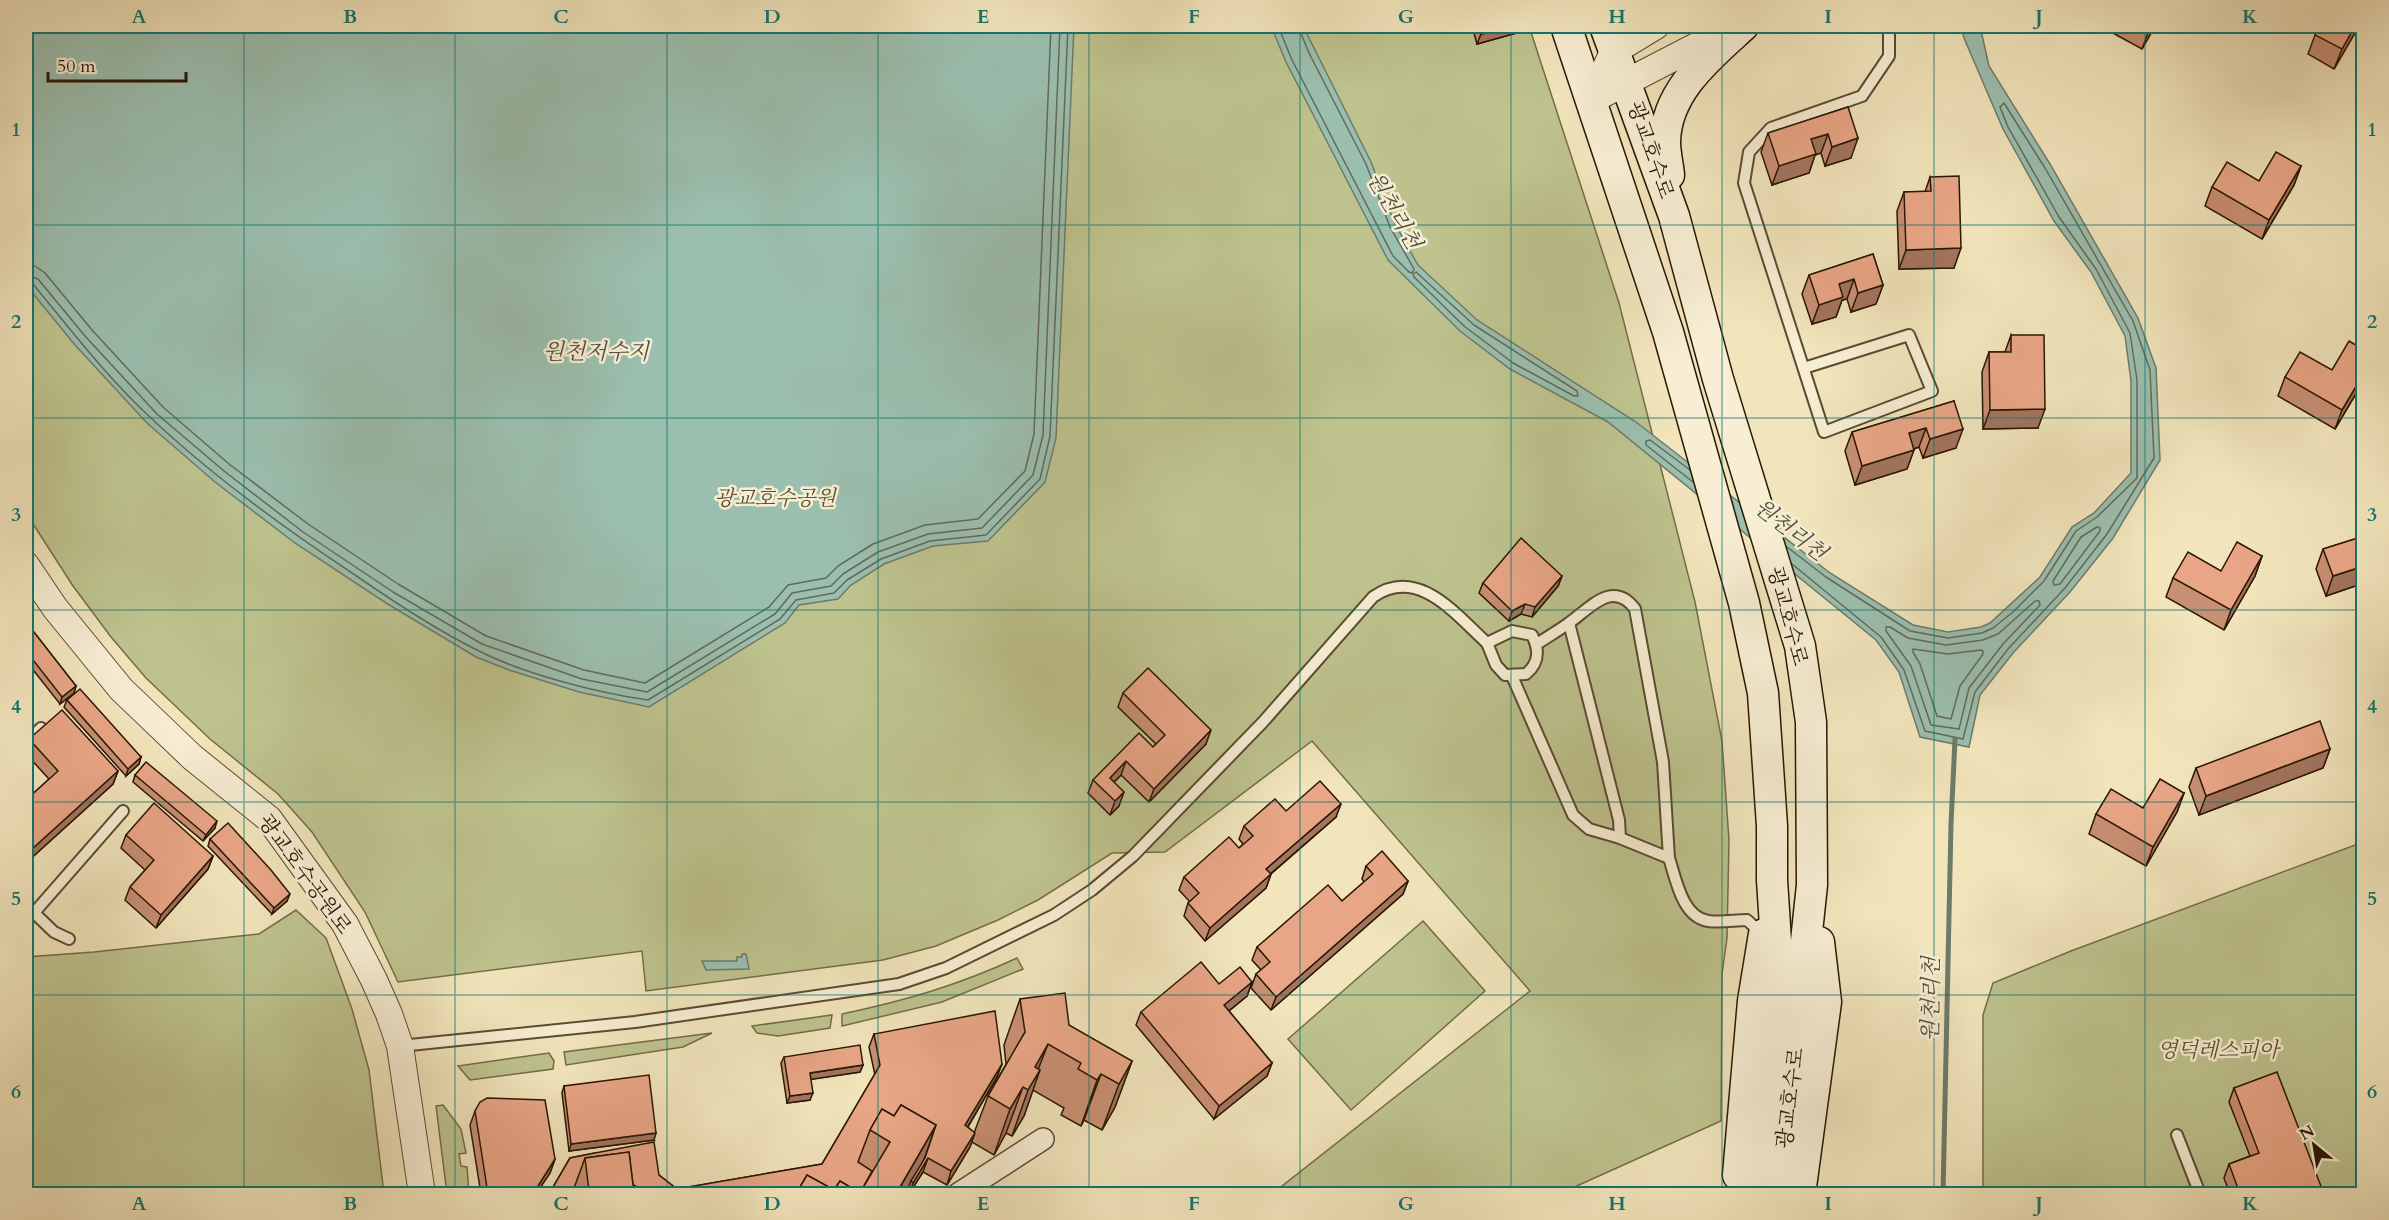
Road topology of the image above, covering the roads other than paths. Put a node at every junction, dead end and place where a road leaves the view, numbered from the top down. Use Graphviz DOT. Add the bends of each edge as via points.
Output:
graph roads {
  1 [pos="1566,26"];
  2 [pos="1656,26"];
  3 [pos="1735,26"];
  4 [pos="1743,26"];
  5 [pos="1889,26"];
  6 [pos="1609,39"];
  7 [pos="1627,84"];
  8 [pos="1590,101"];
  9 [pos="1674,216"];
  10 [pos="1804,368"];
  11 [pos="26,565"];
  12 [pos="1569,623"];
  13 [pos="1487,643"];
  14 [pos="1537,644"];
  15 [pos="1512,676"];
  16 [pos="41,728"];
  17 [pos="26,742"];
  18 [pos="123,811"];
  19 [pos="1620,838"];
  20 [pos="1669,858"];
  21 [pos="1772,880"];
  22 [pos="1812,885"];
  23 [pos="29,909"];
  24 [pos="1764,936"];
  25 [pos="69,939"];
  26 [pos="400,1046"];
  27 [pos="2177,1135"];
  28 [pos="1043,1139"];
  29 [pos="422,1194"];
  30 [pos="958,1194"];
  31 [pos="1736,1194"];
  32 [pos="1756,1194"];
  33 [pos="1779,1194"];
  34 [pos="1800,1194"];
  35 [pos="2200,1194"];
  1 -- 8 [label="main road, 광교호수로"];
  2 -- 6 [label="street"];
  3 -- 7 [label="street"];
  4 -- 9 [label="main road" via="1699,67 1673,102 1665,141"];
  5 -- 10 [label="lane" via="1889,56 1862,96 1771,128 1749,152 1744,183"];
  6 -- 7 [label="main road, 광교호수로"];
  6 -- 8 [label="street"];
  7 -- 8 [label="street"];
  7 -- 9 [label="main road, 광교호수로"];
  8 -- 21 [label="main road, 광교호수로" via="1668,332 1744,603 1763,693"];
  9 -- 22 [label="main road, 광교호수로" via="1718,379 1800,646 1811,722"];
  10 -- 10 [label="lane" via="1824,432 1932,391 1909,335"];
  11 -- 26 [label="street, 광교호수공원로" via="121,688 192,757 269,819 345,924 374,980"];
  12 -- 14 [label="lane"];
  12 -- 19 [label="lane" via="1619,820"];
  12 -- 20 [label="lane" via="1609,596 1629,601 1635,609 1663,762"];
  13 -- 14 [label="lane" via="1512,631 1532,635"];
  13 -- 15 [label="lane" via="1496,665 1505,675"];
  13 -- 26 [label="lane" via="1425,589 1408,586 1383,590 1133,856 1054,915 946,968 899,984 635,1022"];
  14 -- 15 [label="lane" via="1534,667 1526,674"];
  15 -- 19 [label="lane" via="1573,815 1589,829"];
  16 -- 17 [label="lane"];
  18 -- 23 [label="lane"];
  19 -- 20 [label="lane"];
  20 -- 24 [label="lane" via="1679,890 1696,916 1707,921 1747,920"];
  21 -- 24 [label="main road"];
  21 -- 32 [label="main road, 광교호수로" via="1780,1003"];
  22 -- 33 [label="main road, 광교호수로"];
  22 -- 34 [label="main road" via="1826,1002"];
  23 -- 25 [label="lane" via="54,932"];
  24 -- 31 [label="main road" via="1753,1001"];
  26 -- 29 [label="street, 광교호수공원로"];
  27 -- 35 [label="lane"];
  28 -- 30 [label="street"];
}
